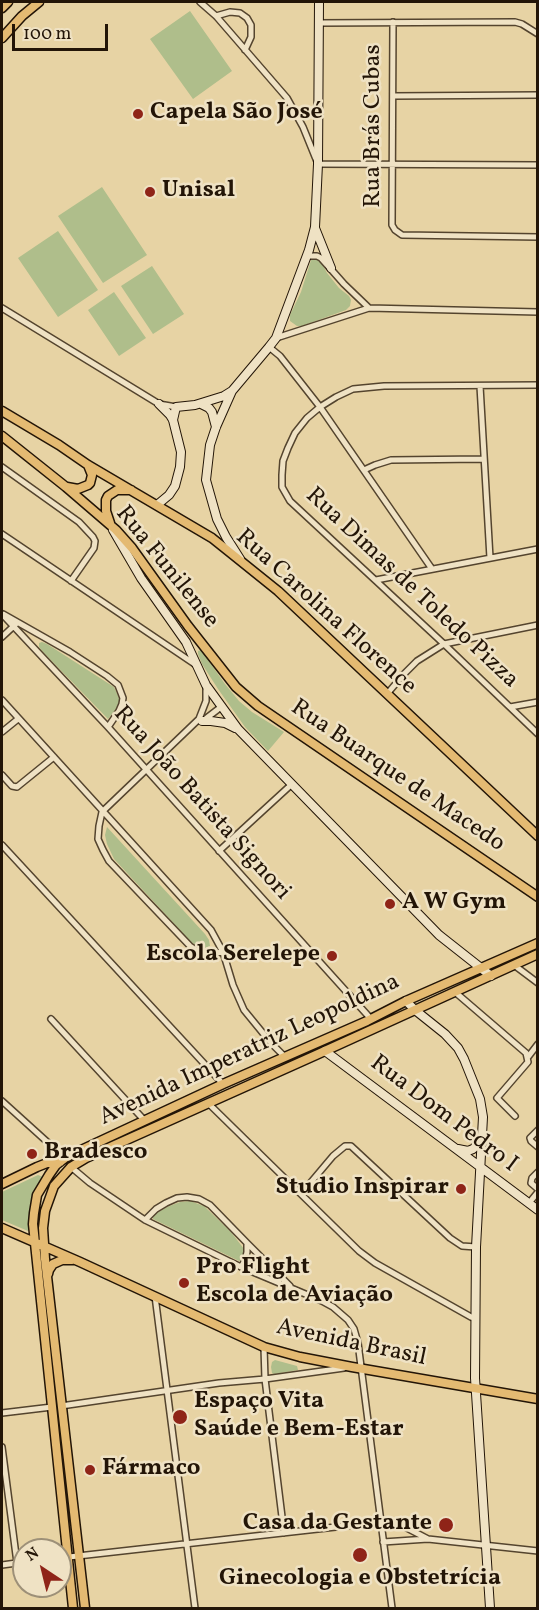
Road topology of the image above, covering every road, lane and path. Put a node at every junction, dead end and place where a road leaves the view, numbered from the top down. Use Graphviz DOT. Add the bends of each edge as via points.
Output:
graph roads {
  1 [pos="8,2"];
  2 [pos="39,2"];
  3 [pos="200,2"];
  4 [pos="319,2"];
  5 [pos="2,8"];
  6 [pos="216,16"];
  7 [pos="393,22"];
  8 [pos="318,23"];
  9 [pos="537,34"];
  10 [pos="2,38"];
  11 [pos="245,50"];
  12 [pos="537,95"];
  13 [pos="393,96"];
  14 [pos="318,164"];
  15 [pos="537,165"];
  16 [pos="393,166"];
  17 [pos="315,227"];
  18 [pos="537,237"];
  19 [pos="307,256"];
  20 [pos="331,268"];
  21 [pos="2,308"];
  22 [pos="369,308"];
  23 [pos="537,312"];
  24 [pos="276,338"];
  25 [pos="269,348"];
  26 [pos="537,385"];
  27 [pos="480,386"];
  28 [pos="232,391"];
  29 [pos="159,404"];
  30 [pos="201,404"];
  31 [pos="176,407"];
  32 [pos="320,407"];
  33 [pos="2,411"];
  34 [pos="173,420"];
  35 [pos="216,427"];
  36 [pos="2,436"];
  37 [pos="483,459"];
  38 [pos="88,465"];
  39 [pos="2,467"];
  40 [pos="364,470"];
  41 [pos="66,487"];
  42 [pos="132,490"];
  43 [pos="157,505"];
  44 [pos="110,523"];
  45 [pos="2,534"];
  46 [pos="537,549"];
  47 [pos="490,558"];
  48 [pos="243,562"];
  49 [pos="432,569"];
  50 [pos="376,580"];
  51 [pos="70,581"];
  52 [pos="2,614"];
  53 [pos="18,622"];
  54 [pos="537,625"];
  55 [pos="13,626"];
  56 [pos="41,634"];
  57 [pos="2,637"];
  58 [pos="444,644"];
  59 [pos="32,646"];
  60 [pos="196,665"];
  61 [pos="206,685"];
  62 [pos="236,687"];
  63 [pos="387,694"];
  64 [pos="2,700"];
  65 [pos="537,702"];
  66 [pos="221,707"];
  67 [pos="510,707"];
  68 [pos="18,719"];
  69 [pos="202,722"];
  70 [pos="108,727"];
  71 [pos="192,727"];
  72 [pos="238,729"];
  73 [pos="2,732"];
  74 [pos="537,734"];
  75 [pos="54,757"];
  76 [pos="146,771"];
  77 [pos="2,775"];
  78 [pos="292,784"];
  79 [pos="102,812"];
  80 [pos="537,836"];
  81 [pos="2,844"];
  82 [pos="219,851"];
  83 [pos="537,897"];
  84 [pos="537,943"];
  85 [pos="223,952"];
  86 [pos="537,954"];
  87 [pos="514,965"];
  88 [pos="480,968"];
  89 [pos="491,976"];
  90 [pos="537,983"];
  91 [pos="455,992"];
  92 [pos="406,1001"];
  93 [pos="415,1010"];
  94 [pos="51,1019"];
  95 [pos="371,1019"];
  96 [pos="331,1037"];
  97 [pos="537,1044"];
  98 [pos="325,1051"];
  99 [pos="527,1055"];
  100 [pos="284,1056"];
  101 [pos="223,1084"];
  102 [pos="2,1101"];
  103 [pos="208,1103"];
  104 [pos="515,1116"];
  105 [pos="145,1121"];
  106 [pos="537,1130"];
  107 [pos="482,1136"];
  108 [pos="537,1147"];
  109 [pos="456,1149"];
  110 [pos="63,1160"];
  111 [pos="480,1166"];
  112 [pos="71,1167"];
  113 [pos="537,1172"];
  114 [pos="494,1177"];
  115 [pos="2,1184"];
  116 [pos="478,1191"];
  117 [pos="537,1191"];
  118 [pos="301,1194"];
  119 [pos="528,1203"];
  120 [pos="537,1210"];
  121 [pos="145,1220"];
  122 [pos="2,1228"];
  123 [pos="34,1241"];
  124 [pos="247,1243"];
  125 [pos="44,1246"];
  126 [pos="476,1247"];
  127 [pos="80,1262"];
  128 [pos="241,1267"];
  129 [pos="47,1281"];
  130 [pos="294,1290"];
  131 [pos="155,1296"];
  132 [pos="476,1318"];
  133 [pos="264,1347"];
  134 [pos="352,1367"];
  135 [pos="362,1369"];
  136 [pos="265,1379"];
  137 [pos="475,1389"];
  138 [pos="168,1391"];
  139 [pos="537,1399"];
  140 [pos="56,1407"];
  141 [pos="2,1413"];
  142 [pos="2,1448"];
  143 [pos="381,1522"];
  144 [pos="284,1533"];
  145 [pos="17,1538"];
  146 [pos="63,1538"];
  147 [pos="428,1539"];
  148 [pos="383,1542"];
  149 [pos="186,1544"];
  150 [pos="485,1545"];
  151 [pos="537,1551"];
  152 [pos="78,1556"];
  153 [pos="72,1557"];
  154 [pos="85,1608"];
  155 [pos="195,1608"];
  156 [pos="392,1608"];
  157 [pos="490,1608"];
  1 -- 5 [label="main road"];
  2 -- 10 [label="main road"];
  3 -- 6 [label="street"];
  4 -- 8 [label="street"];
  6 -- 11 [label="street"];
  6 -- 11 [label="street" via="230,12 247,18 251,25"];
  7 -- 8 [label="street"];
  7 -- 9 [label="street" via="514,22"];
  7 -- 13 [label="street, Rua Brás Cubas"];
  8 -- 14 [label="street"];
  11 -- 14 [label="street" via="289,101"];
  12 -- 13 [label="street"];
  13 -- 16 [label="street, Rua Brás Cubas"];
  14 -- 16 [label="street"];
  14 -- 17 [label="street"];
  15 -- 16 [label="street"];
  16 -- 18 [label="street, Rua Brás Cubas" via="392,225 402,235"];
  17 -- 19 [label="street"];
  17 -- 20 [label="street"];
  19 -- 20 [label="street" via="317,256"];
  19 -- 24 [label="street"];
  20 -- 22 [label="street"];
  21 -- 29 [label="street"];
  22 -- 23 [label="street"];
  22 -- 24 [label="street"];
  24 -- 25 [label="street"];
  25 -- 28 [label="street"];
  25 -- 32 [label="street" via="280,356"];
  26 -- 27 [label="street, Rua Dimas de Toledo Pizza"];
  27 -- 32 [label="street, Rua Dimas de Toledo Pizza" via="368,387 353,389"];
  27 -- 37 [label="street"];
  28 -- 30 [label="street"];
  28 -- 35 [label="street"];
  29 -- 31 [label="street"];
  29 -- 34 [label="street"];
  30 -- 31 [label="street"];
  30 -- 35 [label="street" via="212,412"];
  31 -- 34 [label="street"];
  32 -- 40 [label="street"];
  32 -- 50 [label="street, Rua Dimas de Toledo Pizza" via="295,433 283,462 282,487 290,501"];
  33 -- 38 [label="main road, Rua Carolina Florence"];
  34 -- 43 [label="street" via="181,452 180,467 169,495"];
  35 -- 48 [label="street" via="206,480 217,519"];
  36 -- 41 [label="main road, Rua Funilense"];
  37 -- 40 [label="street" via="391,460"];
  37 -- 47 [label="street"];
  38 -- 41 [label="main road" via="92,474 88,485 78,489"];
  38 -- 42 [label="main road, Rua Carolina Florence"];
  39 -- 51 [label="street" via="79,522 93,537 94,548"];
  40 -- 49 [label="street"];
  41 -- 44 [label="main road, Rua Funilense"];
  42 -- 43 [label="main road, Rua Carolina Florence"];
  42 -- 44 [label="main road" via="117,490 108,496 106,511"];
  43 -- 48 [label="main road, Rua Carolina Florence"];
  44 -- 60 [label="street" via="137,571 186,642"];
  44 -- 62 [label="main road, Rua Funilense"];
  45 -- 51 [label="street"];
  46 -- 47 [label="street"];
  47 -- 49 [label="street"];
  48 -- 63 [label="main road, Rua Carolina Florence"];
  49 -- 50 [label="street"];
  50 -- 58 [label="street, Rua Dimas de Toledo Pizza"];
  51 -- 60 [label="street"];
  52 -- 53 [label="street"];
  52 -- 55 [label="street, Rua João Batista Signori"];
  53 -- 55 [label="street"];
  53 -- 56 [label="street"];
  54 -- 58 [label="street"];
  55 -- 57 [label="street"];
  55 -- 59 [label="street, Rua João Batista Signori"];
  56 -- 59 [label="street"];
  56 -- 70 [label="street" via="118,686 122,704"];
  58 -- 63 [label="street" via="417,662"];
  58 -- 67 [label="street, Rua Dimas de Toledo Pizza"];
  59 -- 70 [label="street, Rua João Batista Signori"];
  60 -- 61 [label="street"];
  61 -- 66 [label="street"];
  61 -- 71 [label="street" via="202,715"];
  62 -- 83 [label="main road, Rua Buarque de Macedo" via="283,724"];
  63 -- 80 [label="main road, Rua Carolina Florence"];
  64 -- 68 [label="street"];
  65 -- 67 [label="street"];
  66 -- 69 [label="street"];
  66 -- 72 [label="street"];
  67 -- 74 [label="street, Rua Dimas de Toledo Pizza"];
  68 -- 73 [label="street"];
  68 -- 75 [label="street"];
  69 -- 71 [label="street"];
  69 -- 72 [label="street" via="225,723"];
  70 -- 76 [label="street, Rua João Batista Signori"];
  71 -- 76 [label="street"];
  72 -- 78 [label="street"];
  75 -- 77 [label="street" via="17,787"];
  75 -- 79 [label="street"];
  76 -- 79 [label="street"];
  76 -- 82 [label="street, Rua João Batista Signori"];
  78 -- 82 [label="street"];
  78 -- 88 [label="street" via="439,935"];
  79 -- 85 [label="street" via="202,919"];
  79 -- 85 [label="street" via="99,839 109,861 189,946 208,954"];
  81 -- 101 [label="street"];
  82 -- 95 [label="street, Rua João Batista Signori"];
  84 -- 88 [label="main road, Avenida Imperatriz Leopoldina"];
  85 -- 100 [label="street" via="244,1010"];
  86 -- 87 [label="main road, Avenida Imperatriz Leopoldina"];
  87 -- 89 [label="main road, Avenida Imperatriz Leopoldina"];
  87 -- 90 [label="street"];
  88 -- 89 [label="street"];
  88 -- 92 [label="main road, Avenida Imperatriz Leopoldina"];
  89 -- 91 [label="main road, Avenida Imperatriz Leopoldina"];
  91 -- 93 [label="main road, Avenida Imperatriz Leopoldina"];
  91 -- 99 [label="street"];
  92 -- 93 [label="street"];
  92 -- 95 [label="main road, Avenida Imperatriz Leopoldina"];
  93 -- 98 [label="main road, Avenida Imperatriz Leopoldina"];
  93 -- 107 [label="street" via="452,1040 464,1059 480,1099"];
  94 -- 105 [label="street"];
  95 -- 96 [label="main road, Avenida Imperatriz Leopoldina"];
  96 -- 98 [label="main road"];
  96 -- 100 [label="main road, Avenida Imperatriz Leopoldina"];
  97 -- 99 [label="street"];
  98 -- 103 [label="main road, Avenida Imperatriz Leopoldina"];
  98 -- 109 [label="street, Rua Dom Pedro I"];
  99 -- 104 [label="street" via="528,1062 497,1098"];
  100 -- 101 [label="main road, Avenida Imperatriz Leopoldina"];
  101 -- 105 [label="main road, Avenida Imperatriz Leopoldina"];
  102 -- 110 [label="street"];
  103 -- 112 [label="main road, Avenida Imperatriz Leopoldina"];
  103 -- 118 [label="street"];
  105 -- 110 [label="main road, Avenida Imperatriz Leopoldina"];
  106 -- 108 [label="street" via="530,1138"];
  107 -- 109 [label="street" via="473,1149"];
  107 -- 111 [label="street"];
  109 -- 111 [label="street, Rua Dom Pedro I"];
  110 -- 115 [label="main road" via="37,1167"];
  110 -- 123 [label="main road, Avenida Imperatriz Leopoldina" via="37,1195"];
  111 -- 114 [label="street, Rua Dom Pedro I"];
  111 -- 116 [label="street"];
  112 -- 121 [label="street"];
  112 -- 125 [label="main road, Avenida Imperatriz Leopoldina" via="48,1198"];
  113 -- 117 [label="street" via="531,1183"];
  114 -- 116 [label="street"];
  114 -- 119 [label="street, Rua Dom Pedro I"];
  116 -- 126 [label="street"];
  117 -- 119 [label="street"];
  118 -- 126 [label="street" via="333,1156 351,1146 450,1238 462,1246"];
  118 -- 132 [label="street" via="375,1263"];
  119 -- 120 [label="street, Rua Dom Pedro I"];
  121 -- 124 [label="street" via="177,1198 199,1199 210,1205"];
  121 -- 128 [label="street"];
  122 -- 123 [label="main road, Avenida Brasil"];
  123 -- 125 [label="main road, Avenida Brasil"];
  123 -- 140 [label="main road, Avenida Imperatriz Leopoldina"];
  124 -- 128 [label="street"];
  124 -- 130 [label="street"];
  125 -- 127 [label="main road, Avenida Brasil"];
  125 -- 129 [label="main road, Avenida Imperatriz Leopoldina"];
  126 -- 132 [label="street"];
  127 -- 129 [label="main road" via="67,1259 53,1264"];
  127 -- 131 [label="main road, Avenida Brasil"];
  128 -- 130 [label="street"];
  129 -- 140 [label="main road, Avenida Imperatriz Leopoldina"];
  130 -- 135 [label="street" via="333,1307 348,1320 354,1329"];
  131 -- 133 [label="main road, Avenida Brasil"];
  131 -- 138 [label="street"];
  132 -- 137 [label="street"];
  133 -- 134 [label="main road, Avenida Brasil"];
  133 -- 136 [label="street"];
  134 -- 135 [label="main road, Avenida Brasil"];
  134 -- 136 [label="street"];
  135 -- 137 [label="main road, Avenida Brasil"];
  135 -- 143 [label="street"];
  136 -- 138 [label="street"];
  136 -- 144 [label="street"];
  137 -- 139 [label="main road, Avenida Brasil"];
  137 -- 150 [label="street"];
  138 -- 140 [label="street"];
  138 -- 149 [label="street"];
  140 -- 141 [label="street"];
  140 -- 146 [label="main road"];
  140 -- 152 [label="main road"];
  142 -- 145 [label="street"];
  143 -- 144 [label="street"];
  143 -- 147 [label="street" via="396,1523"];
  143 -- 148 [label="street"];
  144 -- 149 [label="street"];
  147 -- 148 [label="street"];
  147 -- 150 [label="street"];
  148 -- 156 [label="street"];
  149 -- 152 [label="street"];
  149 -- 155 [label="street"];
  150 -- 151 [label="street"];
  150 -- 157 [label="street"];
  152 -- 153 [label="street"];
  152 -- 154 [label="main road"];
}
